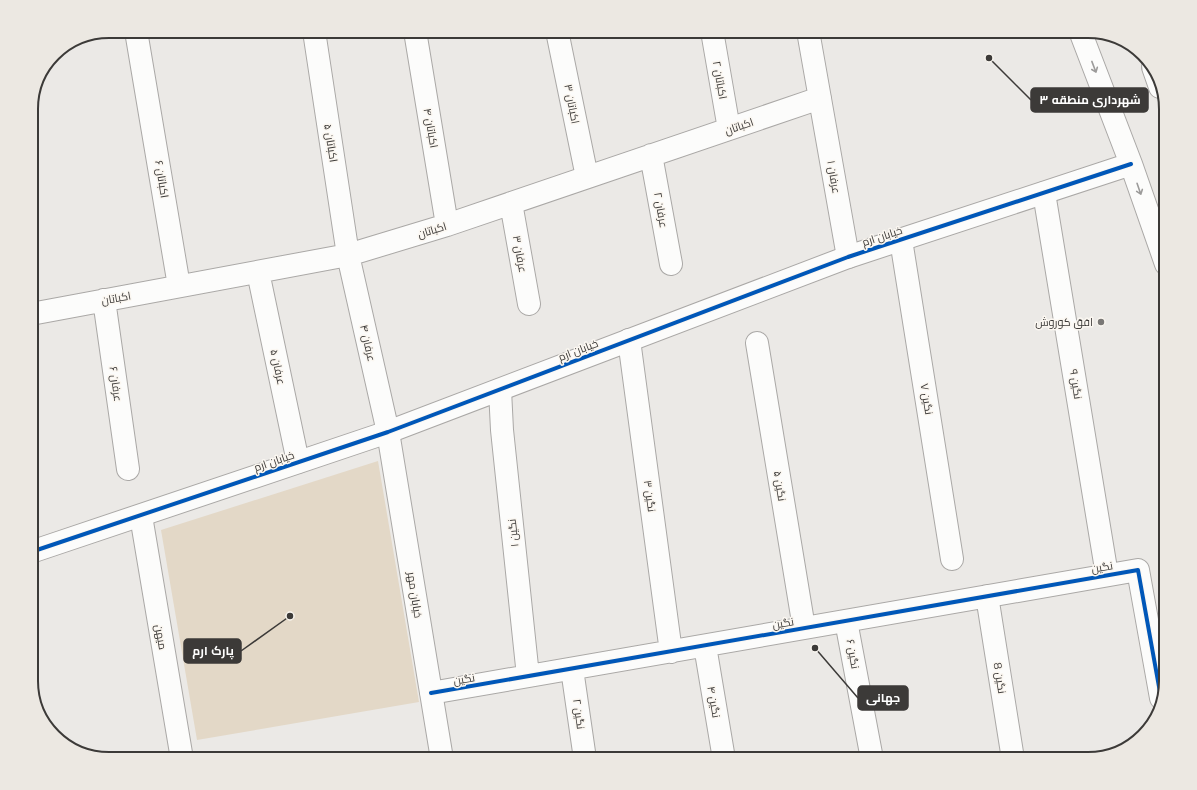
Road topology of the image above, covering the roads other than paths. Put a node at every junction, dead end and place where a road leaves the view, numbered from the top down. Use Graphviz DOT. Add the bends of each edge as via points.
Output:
graph roads {
  1 [pos="137,38"];
  2 [pos="315,38"];
  3 [pos="416,38"];
  4 [pos="558,38"];
  5 [pos="713,38"];
  6 [pos="809,38"];
  7 [pos="1083,38"];
  8 [pos="820,98"];
  9 [pos="729,129"];
  10 [pos="651,155"];
  11 [pos="1131,164"];
  12 [pos="587,177"];
  13 [pos="1044,193"];
  14 [pos="511,203"];
  15 [pos="447,225"];
  16 [pos="901,240"];
  17 [pos="1159,244"];
  18 [pos="348,255"];
  19 [pos="848,257"];
  20 [pos="671,264"];
  21 [pos="258,272"];
  22 [pos="179,286"];
  23 [pos="104,300"];
  24 [pos="529,304"];
  25 [pos="38,313"];
  26 [pos="629,340"];
  27 [pos="757,343"];
  28 [pos="500,390"];
  29 [pos="388,432"];
  30 [pos="298,462"];
  31 [pos="128,469"];
  32 [pos="141,516"];
  33 [pos="38,550"];
  34 [pos="952,559"];
  35 [pos="1107,575"];
  36 [pos="988,596"];
  37 [pos="846,621"];
  38 [pos="804,628"];
  39 [pos="704,646"];
  40 [pos="670,652"];
  41 [pos="572,669"];
  42 [pos="528,676"];
  43 [pos="1159,685"];
  44 [pos="431,694"];
  45 [pos="181,752"];
  46 [pos="441,752"];
  47 [pos="584,752"];
  48 [pos="723,752"];
  49 [pos="871,752"];
  50 [pos="1012,752"];
  1 -- 22 [label="street, اکباتان ۶"];
  2 -- 18 [label="street, اکباتان ۵"];
  3 -- 15 [label="street, اکباتان ۴"];
  4 -- 12 [label="street, اکباتان ۳"];
  5 -- 9 [label="street, اکباتان ۲"];
  6 -- 8 [label="street, عرفان ۱"];
  7 -- 11 [label="street, one-way"];
  8 -- 9 [label="street, اکباتان"];
  8 -- 19 [label="street, عرفان ۱"];
  9 -- 10 [label="street, اکباتان"];
  10 -- 12 [label="street, اکباتان"];
  10 -- 20 [label="street, عرفان ۲"];
  11 -- 13 [label="street, خیابان ارم"];
  11 -- 17 [label="street, one-way"];
  12 -- 14 [label="street, اکباتان"];
  13 -- 16 [label="street, خیابان ارم"];
  13 -- 35 [label="street, نگین ۹"];
  14 -- 15 [label="street, اکباتان"];
  14 -- 24 [label="street, عرفان ۳"];
  15 -- 18 [label="street, اکباتان"];
  16 -- 19 [label="street, خیابان ارم"];
  16 -- 34 [label="street, نگین ۷"];
  18 -- 21 [label="street, اکباتان"];
  18 -- 29 [label="street, عرفان ۴"];
  19 -- 26 [label="street, خیابان ارم"];
  21 -- 22 [label="street, اکباتان"];
  21 -- 30 [label="street, عرفان ۵"];
  22 -- 23 [label="street, اکباتان"];
  23 -- 25 [label="street, اکباتان"];
  23 -- 31 [label="street, عرفان ۶"];
  26 -- 28 [label="street, خیابان ارم"];
  26 -- 40 [label="street, نگین ۳"];
  27 -- 38 [label="street, نگین ۵"];
  28 -- 29 [label="street, خیابان ارم"];
  28 -- 42 [label="street, نگین ۱"];
  29 -- 30 [label="street, خیابان ارم"];
  29 -- 44 [label="street, خیابان مهر"];
  30 -- 32 [label="street, خیابان ارم"];
  32 -- 33 [label="street, خیابان ارم"];
  32 -- 45 [label="street, میهن"];
  35 -- 36 [label="street, نگین"];
  35 -- 43 [label="street, نگین" via="1138,570"];
  36 -- 37 [label="street, نگین"];
  36 -- 50 [label="street, نگین 8"];
  37 -- 38 [label="street, نگین"];
  37 -- 49 [label="street, نگین ۶"];
  38 -- 39 [label="street, نگین"];
  39 -- 40 [label="street, نگین"];
  39 -- 48 [label="street, نگین ۴"];
  40 -- 41 [label="street, نگین"];
  41 -- 42 [label="street, نگین"];
  41 -- 47 [label="street, نگین ۲"];
  42 -- 44 [label="street, نگین"];
  44 -- 46 [label="street, خیابان مهر"];
}
